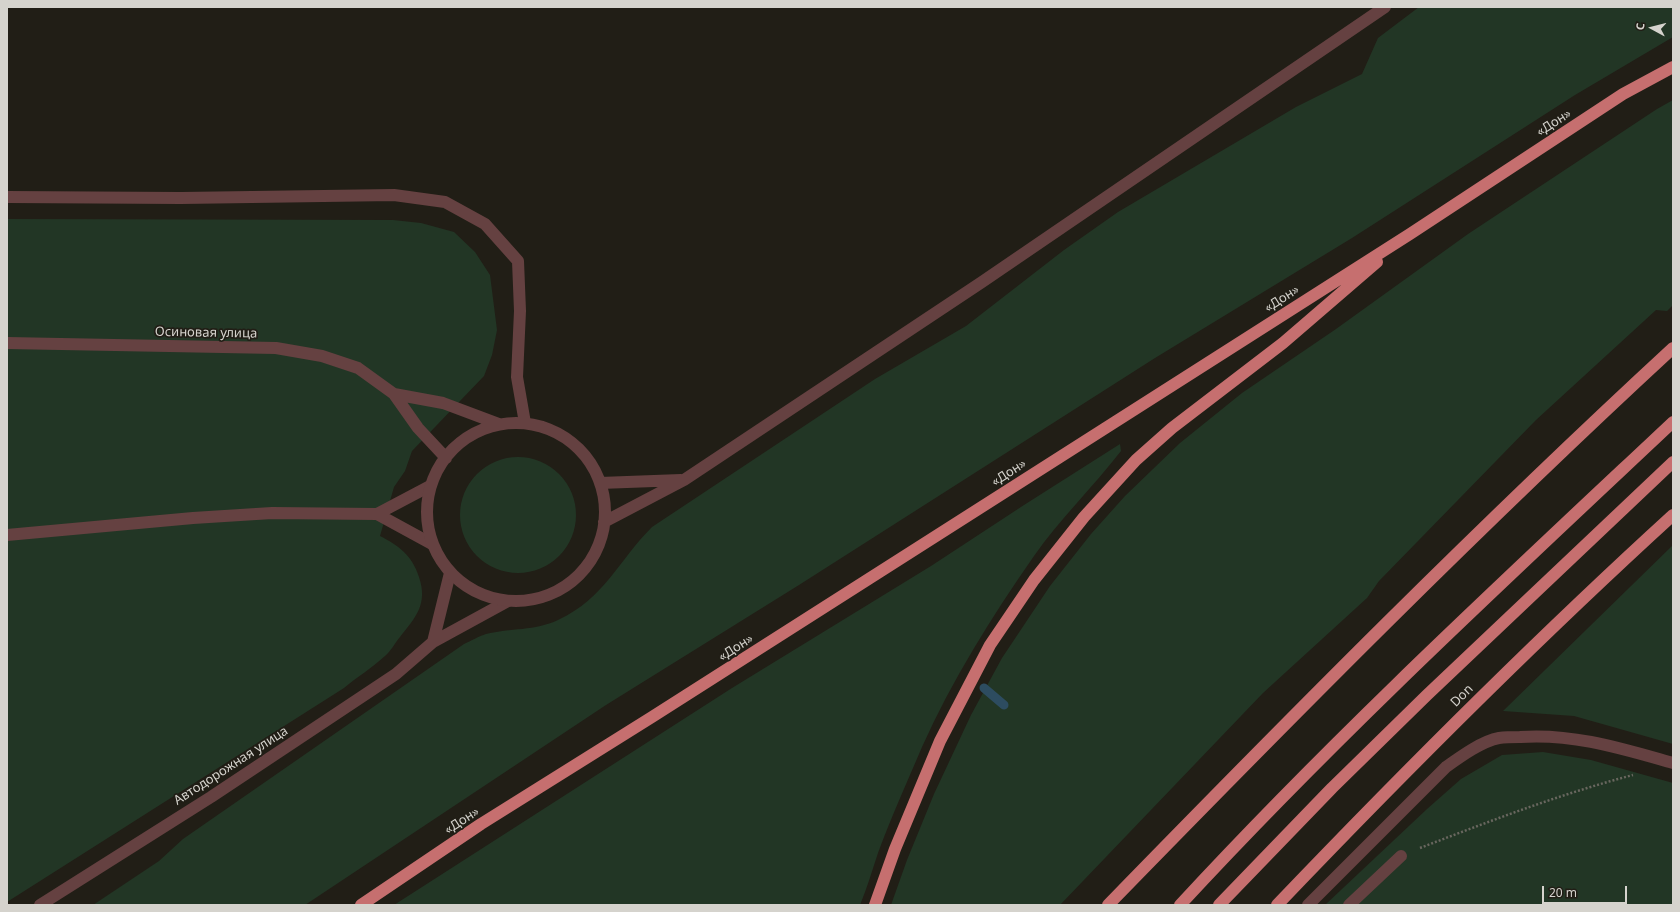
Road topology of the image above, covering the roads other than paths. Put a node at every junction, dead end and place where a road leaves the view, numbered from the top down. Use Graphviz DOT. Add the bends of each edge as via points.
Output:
graph roads {
  1 [pos="1385,7"];
  2 [pos="1673,67"];
  3 [pos="7,197"];
  4 [pos="1410,234"];
  5 [pos="7,343"];
  6 [pos="1673,348"];
  7 [pos="394,394"];
  8 [pos="1673,422"];
  9 [pos="525,423"];
  10 [pos="499,424"];
  11 [pos="446,458"];
  12 [pos="1673,462"];
  13 [pos="684,480"];
  14 [pos="600,483"];
  15 [pos="430,486"];
  16 [pos="377,514"];
  17 [pos="1673,515"];
  18 [pos="604,522"];
  19 [pos="7,535"];
  20 [pos="432,544"];
  21 [pos="450,573"];
  22 [pos="508,601"];
  23 [pos="433,642"];
  24 [pos="1673,763"];
  25 [pos="1401,856"];
  26 [pos="40,905"];
  27 [pos="360,905"];
  28 [pos="875,905"];
  29 [pos="1108,905"];
  30 [pos="1180,905"];
  31 [pos="1219,905"];
  32 [pos="1277,905"];
  33 [pos="1308,905"];
  34 [pos="1349,905"];
  1 -- 13 [label="street" via="982,282"];
  2 -- 4 [label="highway, «Дон»" via="1623,94"];
  3 -- 9 [label="street" via="394,195 445,202 486,224 518,261 520,311 517,378"];
  4 -- 27 [label="highway, «Дон»" via="481,824"];
  4 -- 28 [label="highway" via="1283,343 1219,390 1136,460 1043,568 990,645 940,741 895,849"];
  5 -- 7 [label="street, Осиновая улица" via="276,348 322,356 358,368"];
  6 -- 29 [label="highway" via="1542,471 1293,715"];
  7 -- 10 [label="street" via="443,403"];
  7 -- 11 [label="street" via="418,428"];
  8 -- 30 [label="highway" via="1345,735"];
  9 -- 10 [label="street"];
  9 -- 14 [label="street" via="553,431 576,446 587,458"];
  10 -- 11 [label="street" via="472,434 455,446"];
  11 -- 15 [label="street"];
  12 -- 31 [label="highway" via="1427,695 1332,788"];
  13 -- 14 [label="street"];
  13 -- 18 [label="street"];
  14 -- 18 [label="street"];
  15 -- 16 [label="street"];
  15 -- 20 [label="street" via="426,518"];
  16 -- 19 [label="street" via="272,513"];
  16 -- 20 [label="street"];
  17 -- 32 [label="highway, Don" via="1490,688 1374,803"];
  18 -- 22 [label="street" via="597,548 579,575 559,590 527,601"];
  20 -- 21 [label="street"];
  21 -- 22 [label="street" via="475,592"];
  21 -- 23 [label="street"];
  22 -- 23 [label="street, Автодорожная улица"];
  23 -- 26 [label="street, Автодорожная улица" via="396,674 211,797"];
  24 -- 33 [label="street" via="1570,738 1543,735 1498,738 1468,752 1446,768"];
  25 -- 34 [label="street"];
}
